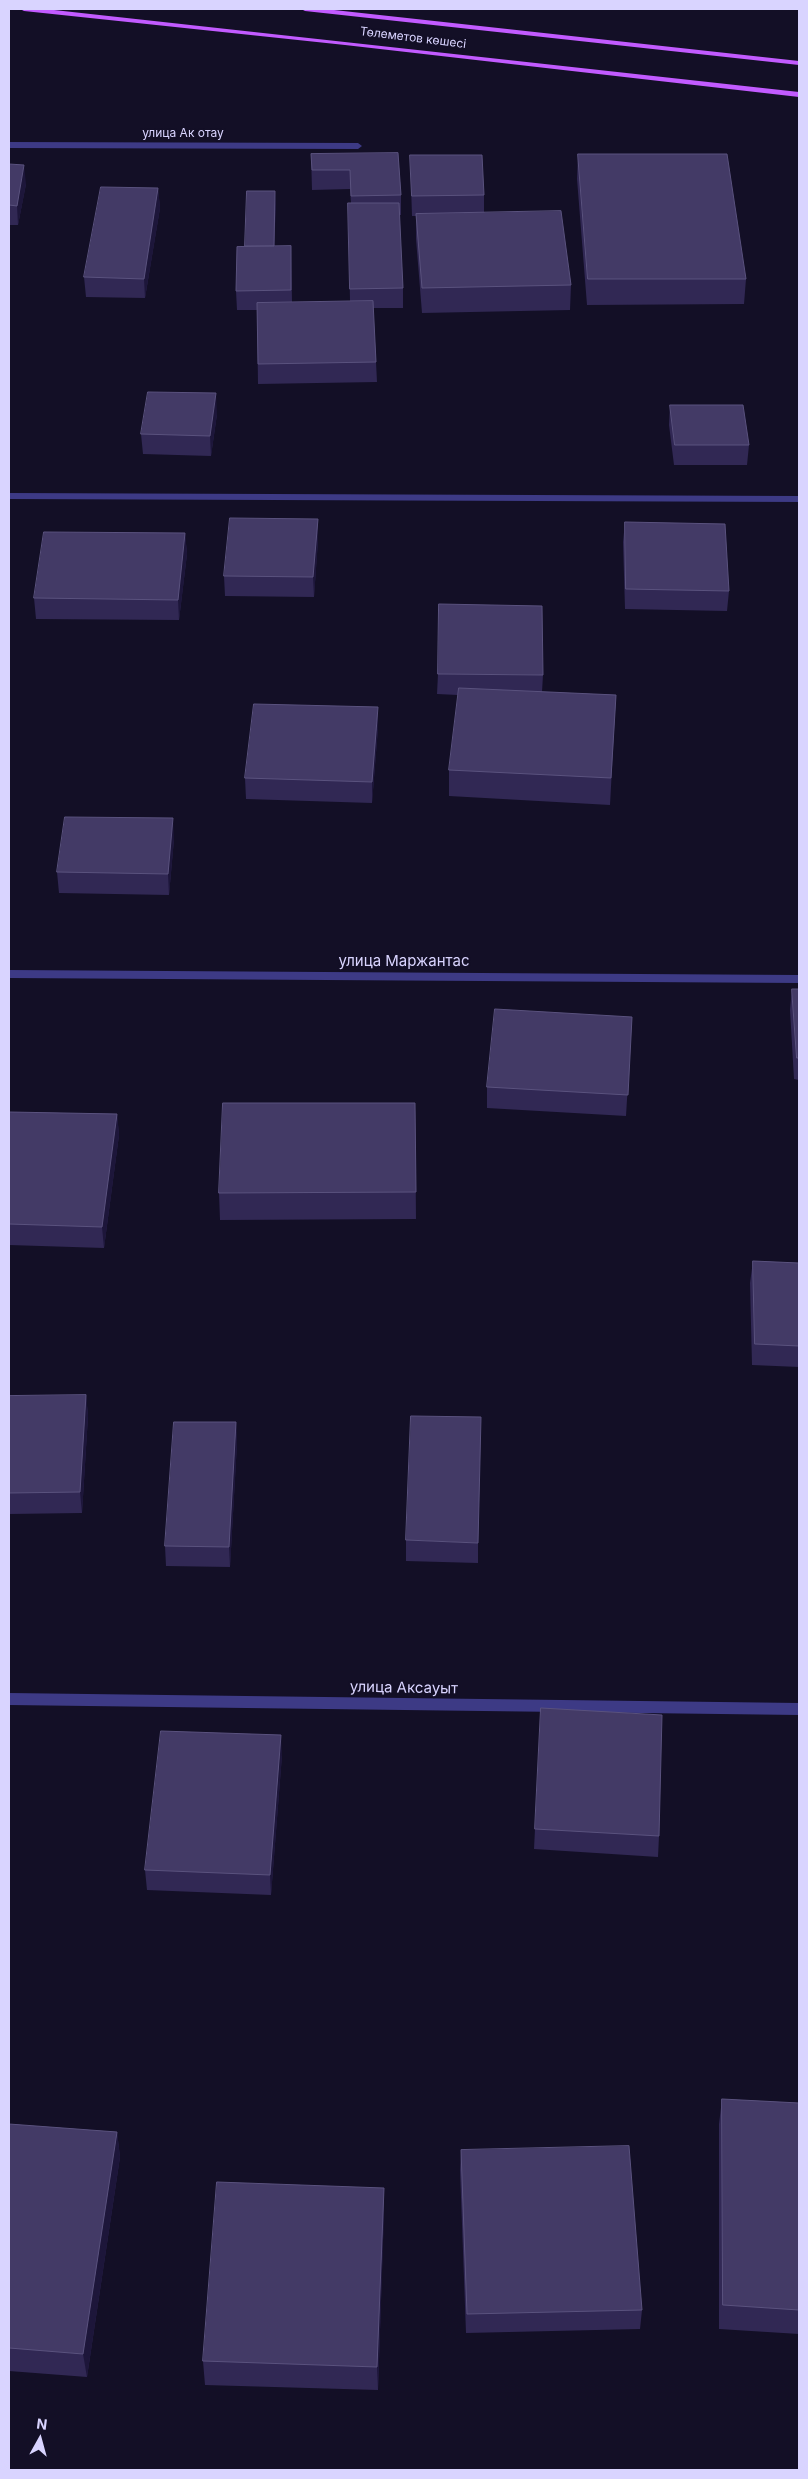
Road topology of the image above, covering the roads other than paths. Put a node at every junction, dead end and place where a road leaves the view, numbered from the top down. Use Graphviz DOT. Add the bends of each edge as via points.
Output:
graph roads {
  1 [pos="24,9"];
  2 [pos="305,9"];
  3 [pos="799,63"];
  4 [pos="799,95"];
  5 [pos="9,144"];
  6 [pos="358,146"];
  7 [pos="9,496"];
  8 [pos="799,499"];
  9 [pos="9,974"];
  10 [pos="799,979"];
  11 [pos="9,1699"];
  12 [pos="799,1709"];
  1 -- 4 [label="main road, Төлеметов көшесі"];
  2 -- 3 [label="main road, Төлеметов көшесі"];
  5 -- 6 [label="street, улица Ак отау"];
  7 -- 8 [label="street"];
  9 -- 10 [label="street, улица Маржантас"];
  11 -- 12 [label="street, улица Аксауыт"];
}
